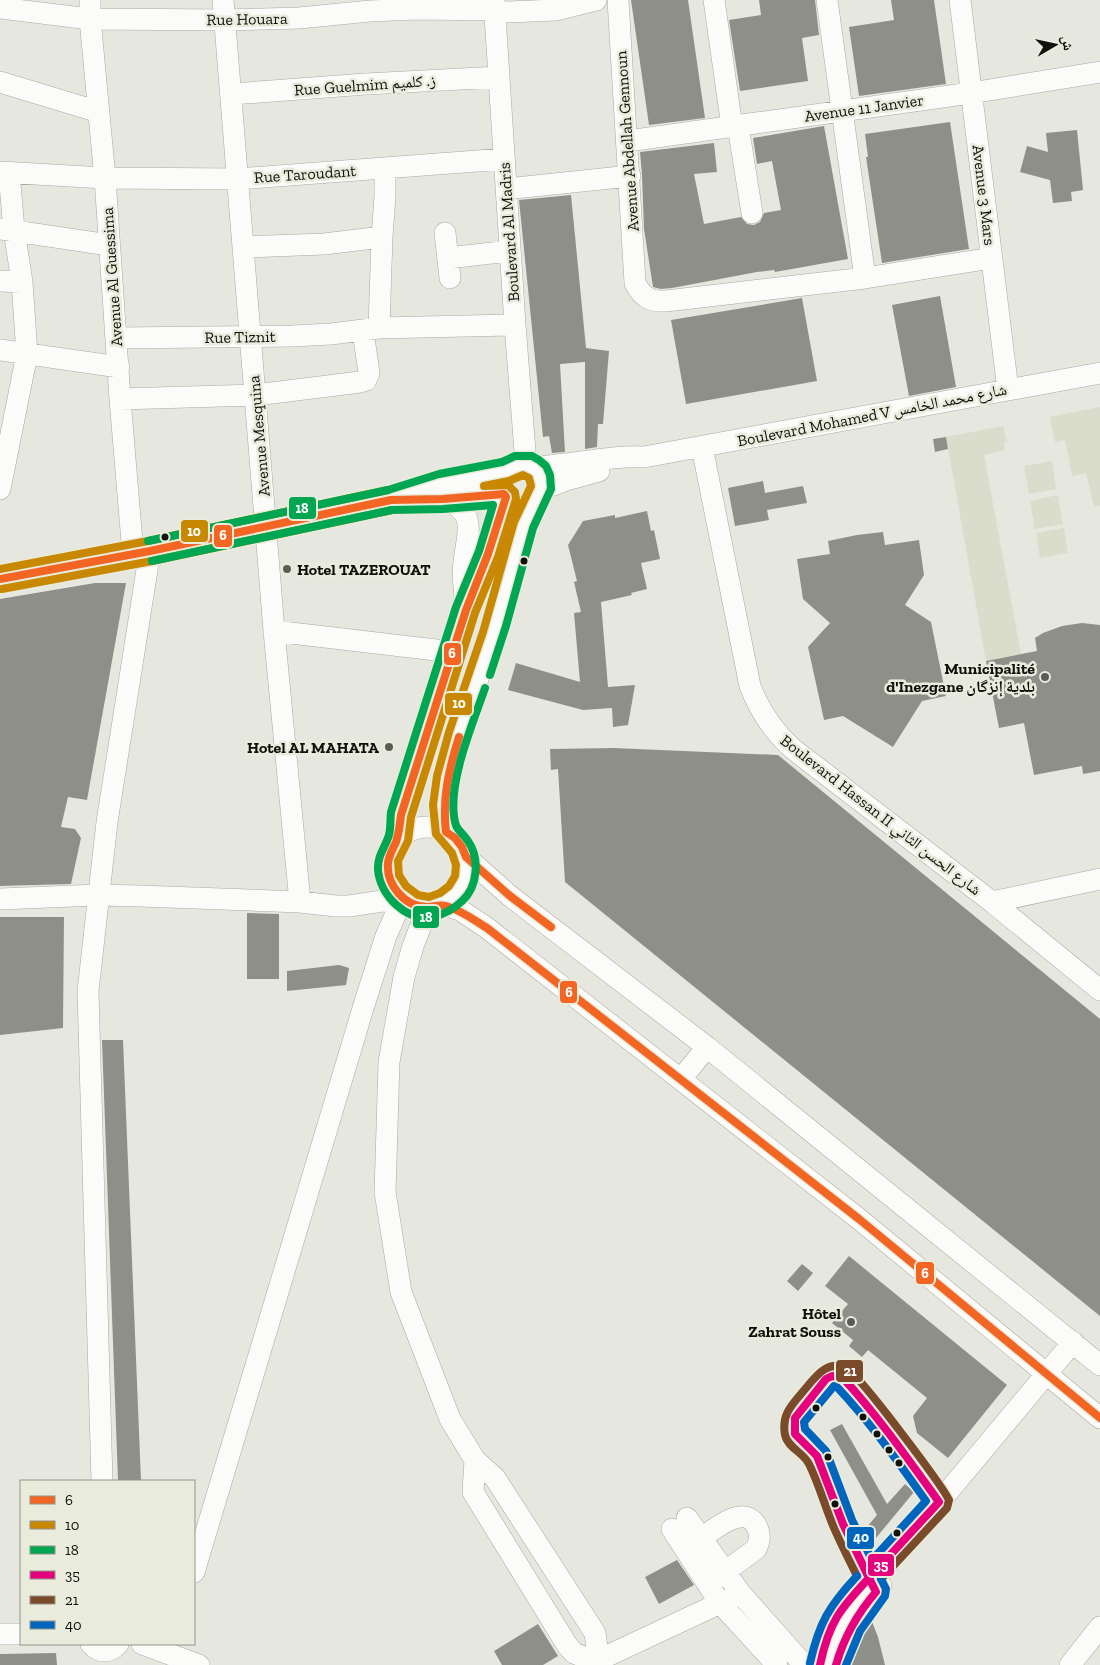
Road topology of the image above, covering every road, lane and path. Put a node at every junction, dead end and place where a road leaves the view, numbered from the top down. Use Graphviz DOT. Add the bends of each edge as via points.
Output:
graph roads {
  1 [pos="596,0"];
  2 [pos="618,0"];
  3 [pos="714,0"];
  4 [pos="827,0"];
  5 [pos="960,0"];
  6 [pos="495,5"];
  7 [pos="0,8"];
  8 [pos="90,10"];
  9 [pos="224,10"];
  10 [pos="1100,72"];
  11 [pos="499,77"];
  12 [pos="0,82"];
  13 [pos="971,93"];
  14 [pos="232,94"];
  15 [pos="99,112"];
  16 [pos="842,112"];
  17 [pos="735,126"];
  18 [pos="628,142"];
  19 [pos="504,159"];
  20 [pos="385,168"];
  21 [pos="5,172"];
  22 [pos="630,176"];
  23 [pos="105,178"];
  24 [pos="238,179"];
  25 [pos="506,189"];
  26 [pos="752,213"];
  27 [pos="7,229"];
  28 [pos="445,233"];
  29 [pos="382,237"];
  30 [pos="109,245"];
  31 [pos="244,247"];
  32 [pos="510,251"];
  33 [pos="992,258"];
  34 [pos="864,278"];
  35 [pos="0,281"];
  36 [pos="22,282"];
  37 [pos="514,325"];
  38 [pos="371,329"];
  39 [pos="117,338"];
  40 [pos="251,338"];
  41 [pos="0,350"];
  42 [pos="27,354"];
  43 [pos="119,367"];
  44 [pos="1100,373"];
  45 [pos="1008,390"];
  46 [pos="256,394"];
  47 [pos="120,399"];
  48 [pos="8,416"];
  49 [pos="702,447"];
  50 [pos="644,457"];
  51 [pos="529,466"];
  52 [pos="506,471"];
  53 [pos="0,489"];
  54 [pos="537,495"];
  55 [pos="505,496"];
  56 [pos="444,499"];
  57 [pos="391,500"];
  58 [pos="266,526"];
  59 [pos="142,553"];
  60 [pos="0,579"];
  61 [pos="466,610"];
  62 [pos="274,631"];
  63 [pos="453,652"];
  64 [pos="446,832"];
  65 [pos="397,841"];
  66 [pos="466,857"];
  67 [pos="1100,880"];
  68 [pos="98,895"];
  69 [pos="403,898"];
  70 [pos="0,899"];
  71 [pos="300,902"];
  72 [pos="992,902"];
  73 [pos="434,906"];
  74 [pos="1100,990"];
  75 [pos="707,1047"];
  76 [pos="681,1079"];
  77 [pos="1078,1346"];
  78 [pos="1100,1365"];
  79 [pos="1052,1378"];
  80 [pos="1100,1418"];
  81 [pos="475,1460"];
  82 [pos="102,1480"];
  83 [pos="679,1524"];
  84 [pos="694,1544"];
  85 [pos="195,1569"];
  86 [pos="726,1571"];
  87 [pos="708,1584"];
  88 [pos="741,1594"];
  89 [pos="720,1603"];
  90 [pos="1100,1627"];
  91 [pos="0,1634"];
  92 [pos="20,1634"];
  93 [pos="145,1645"];
  94 [pos="91,1651"];
  95 [pos="117,1652"];
  96 [pos="594,1664"];
  97 [pos="199,1665"];
  98 [pos="778,1665"];
  99 [pos="804,1665"];
  100 [pos="820,1665"];
  101 [pos="836,1665"];
  102 [pos="1070,1665"];
  1 -- 6 [label="street, Rue Houara" via="556,10 507,12"];
  2 -- 18 [label="street, Avenue Abdellah Gennoun"];
  3 -- 17 [label="street"];
  4 -- 16 [label="street"];
  5 -- 13 [label="street, Avenue 3 Mars"];
  6 -- 9 [label="street, Rue Houara" via="299,18"];
  6 -- 11 [label="street, Boulevard Al Madris"];
  7 -- 8 [label="street, Rue Houara"];
  8 -- 9 [label="street, Rue Houara"];
  8 -- 15 [label="street, Avenue Al Guessima"];
  9 -- 14 [label="street, Avenue Mesquina"];
  10 -- 13 [label="street, Avenue 11 Janvier"];
  11 -- 14 [label="street, Rue Guelmim ز. كلميم"];
  11 -- 19 [label="street, Boulevard Al Madris"];
  12 -- 15 [label="street"];
  13 -- 16 [label="street, Avenue 11 Janvier"];
  13 -- 33 [label="street, Avenue 3 Mars"];
  14 -- 24 [label="street, Avenue Mesquina"];
  15 -- 23 [label="street, Avenue Al Guessima"];
  16 -- 17 [label="street, Avenue 11 Janvier"];
  16 -- 34 [label="street"];
  17 -- 18 [label="street, Avenue 11 Janvier"];
  17 -- 26 [label="street"];
  18 -- 22 [label="street, Avenue Abdellah Gennoun"];
  19 -- 20 [label="street, Rue Taroudant"];
  19 -- 25 [label="street, Boulevard Al Madris"];
  20 -- 24 [label="street, Rue Taroudant"];
  20 -- 29 [label="street"];
  21 -- 23 [label="street, Rue Taroudant"];
  21 -- 27 [label="street"];
  22 -- 25 [label="street"];
  22 -- 34 [label="street, Avenue Abdellah Gennoun" via="636,283 646,299 656,302"];
  23 -- 24 [label="street, Rue Taroudant"];
  23 -- 30 [label="street, Avenue Al Guessima"];
  24 -- 31 [label="street, Avenue Mesquina"];
  25 -- 32 [label="street, Boulevard Al Madris"];
  27 -- 30 [label="street"];
  27 -- 36 [label="street"];
  28 -- 32 [label="street" via="449,268"];
  29 -- 31 [label="street" via="324,244"];
  29 -- 38 [label="street"];
  30 -- 39 [label="street, Avenue Al Guessima"];
  31 -- 40 [label="street, Avenue Mesquina"];
  32 -- 37 [label="street, Boulevard Al Madris"];
  33 -- 34 [label="street"];
  33 -- 45 [label="street, Avenue 3 Mars"];
  35 -- 36 [label="street"];
  36 -- 42 [label="street"];
  37 -- 38 [label="street, Rue Tiznit"];
  37 -- 51 [label="street, Boulevard Al Madris"];
  38 -- 40 [label="street, Rue Tiznit"];
  38 -- 46 [label="street" via="366,380"];
  39 -- 40 [label="street, Rue Tiznit"];
  39 -- 43 [label="street, Avenue Al Guessima"];
  40 -- 46 [label="street, Avenue Mesquina"];
  41 -- 42 [label="street"];
  42 -- 43 [label="street"];
  42 -- 48 [label="street"];
  43 -- 47 [label="street, Avenue Al Guessima"];
  44 -- 45 [label="street, Boulevard Mohamed V شارع محمد الخامس"];
  45 -- 49 [label="street, Boulevard Mohamed V شارع محمد الخامس"];
  46 -- 47 [label="street"];
  46 -- 58 [label="street, Avenue Mesquina"];
  47 -- 59 [label="street, Avenue Al Guessima"];
  48 -- 53 [label="street"];
  49 -- 50 [label="street, Boulevard Mohamed V شارع محمد الخامس"];
  49 -- 72 [label="street, Boulevard Hassan II شارع الحسن الثاني" via="750,686 767,721 793,749"];
  50 -- 51 [label="street, Boulevard Mohamed V شارع محمد الخامس"];
  50 -- 54 [label="street, Boulevard Mohamed V شارع محمد الخامس" via="567,480"];
  51 -- 52 [label="street" via="519,464"];
  51 -- 54 [label="street" via="537,471 542,484"];
  52 -- 55 [label="street" via="502,482"];
  52 -- 57 [label="street" via="441,484"];
  54 -- 55 [label="street" via="523,504"];
  54 -- 64 [label="street" via="522,530 450,762 443,806"];
  55 -- 56 [label="street"];
  55 -- 61 [label="street" via="488,554"];
  56 -- 57 [label="street"];
  56 -- 61 [label="street" via="464,512 469,523 463,575"];
  57 -- 58 [label="street"];
  58 -- 59 [label="street"];
  58 -- 62 [label="street, Avenue Mesquina"];
  59 -- 60 [label="street"];
  59 -- 68 [label="street, Avenue Al Guessima"];
  61 -- 63 [label="street"];
  62 -- 63 [label="street"];
  62 -- 71 [label="street, Avenue Mesquina"];
  63 -- 65 [label="street" via="401,815"];
  64 -- 65 [label="street" via="420,827"];
  64 -- 66 [label="street" via="455,838"];
  65 -- 69 [label="street" via="390,852 389,877"];
  66 -- 73 [label="street" via="467,869 462,885 451,899"];
  66 -- 75 [label="street" via="510,896"];
  67 -- 72 [label="street"];
  68 -- 70 [label="street"];
  68 -- 71 [label="street"];
  68 -- 82 [label="street, Avenue Al Guessima" via="88,991"];
  69 -- 71 [label="street" via="349,906"];
  69 -- 73 [label="street" via="414,904"];
  69 -- 85 [label="street" via="386,936 364,1005"];
  72 -- 74 [label="street, Boulevard Hassan II شارع الحسن الثاني"];
  73 -- 76 [label="street" via="460,910 487,928"];
  73 -- 81 [label="street" via="404,977 389,1062 385,1192 401,1292 450,1419"];
  75 -- 76 [label="street"];
  75 -- 77 [label="street"];
  76 -- 79 [label="street" via="859,1219"];
  77 -- 78 [label="street"];
  77 -- 79 [label="street"];
  79 -- 80 [label="street"];
  79 -- 100 [label="street" via="838,1612 827,1634"];
  79 -- 101 [label="street" via="956,1502 865,1604 841,1646"];
  81 -- 96 [label="street" via="495,1478 595,1633 598,1648"];
  81 -- 96 [label="street" via="473,1492 567,1645 574,1653"];
  83 -- 84 [label="street"];
  84 -- 86 [label="street"];
  84 -- 86 [label="street" via="736,1516 744,1516 755,1524 760,1536 756,1549"];
  84 -- 87 [label="street"];
  86 -- 87 [label="street"];
  86 -- 88 [label="street"];
  87 -- 89 [label="street"];
  88 -- 89 [label="street"];
  88 -- 99 [label="street"];
  89 -- 96 [label="street"];
  89 -- 98 [label="street"];
  90 -- 102 [label="street"];
  91 -- 92 [label="street"];
  93 -- 97 [label="street"];
  94 -- 95 [label="street"];
}
